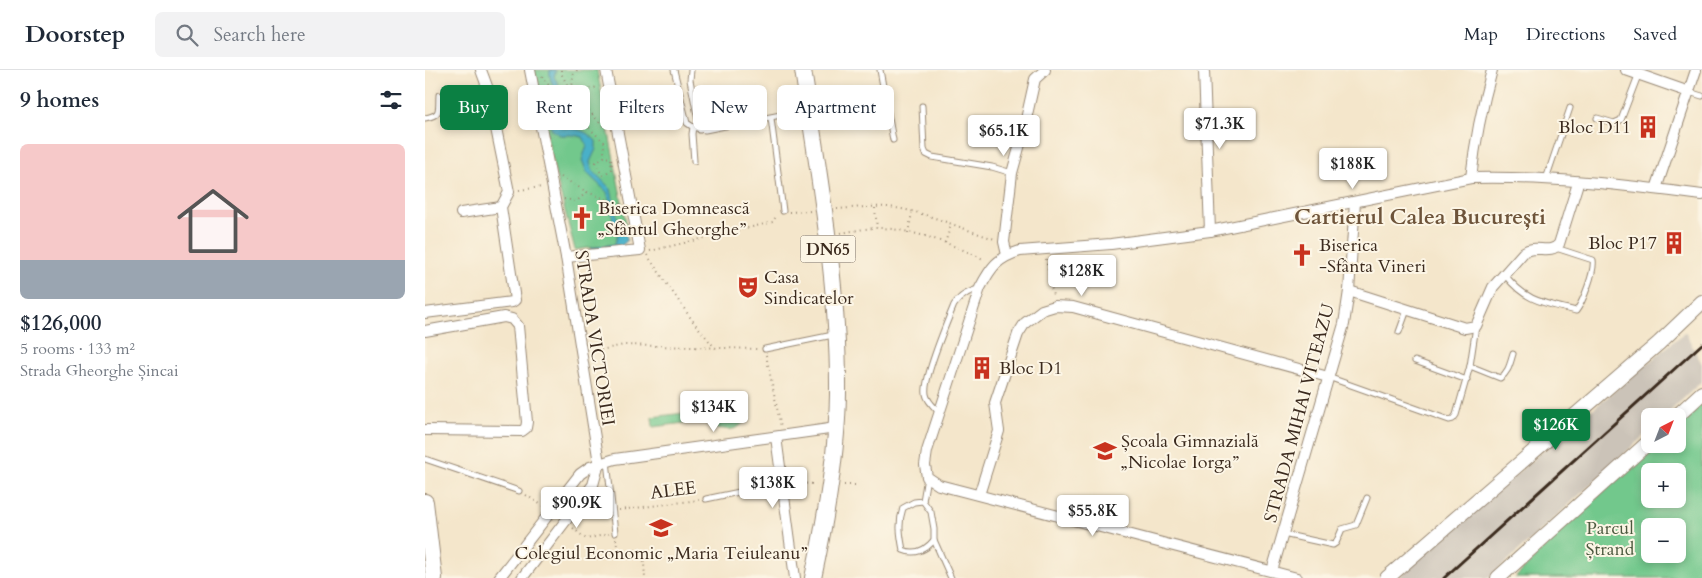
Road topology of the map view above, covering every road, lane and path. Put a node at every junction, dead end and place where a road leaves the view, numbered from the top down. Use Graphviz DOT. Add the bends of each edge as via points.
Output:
graph roads {
  1 [pos="481,70"];
  2 [pos="530,70"];
  3 [pos="538,70"];
  4 [pos="561,70"];
  5 [pos="577,70"];
  6 [pos="606,70"];
  7 [pos="673,70"];
  8 [pos="686,70"];
  9 [pos="691,70"];
  10 [pos="803,70"];
  11 [pos="880,70"];
  12 [pos="1045,70"];
  13 [pos="1204,70"];
  14 [pos="1492,70"];
  15 [pos="1627,70"];
  16 [pos="1697,70"];
  17 [pos="1639,72"];
  18 [pos="690,80"];
  19 [pos="533,85"];
  20 [pos="549,85"];
  21 [pos="567,85"];
  22 [pos="572,85"];
  23 [pos="805,85"];
  24 [pos="600,87"];
  25 [pos="590,89"];
  26 [pos="1689,92"];
  27 [pos="439,95"];
  28 [pos="693,95"];
  29 [pos="1702,96"];
  30 [pos="922,106"];
  31 [pos="1570,108"];
  32 [pos="590,111"];
  33 [pos="777,117"];
  34 [pos="425,118"];
  35 [pos="771,118"];
  36 [pos="1597,118"];
  37 [pos="767,119"];
  38 [pos="693,127"];
  39 [pos="590,129"];
  40 [pos="541,130"];
  41 [pos="812,130"];
  42 [pos="893,140"];
  43 [pos="620,142"];
  44 [pos="604,157"];
  45 [pos="694,162"];
  46 [pos="549,172"];
  47 [pos="1012,173"];
  48 [pos="1471,178"];
  49 [pos="1545,180"];
  50 [pos="1578,183"];
  51 [pos="552,186"];
  52 [pos="1656,189"];
  53 [pos="509,192"];
  54 [pos="587,192"];
  55 [pos="1702,195"];
  56 [pos="555,198"];
  57 [pos="1355,202"];
  58 [pos="619,204"];
  59 [pos="501,207"];
  60 [pos="875,207"];
  61 [pos="823,210"];
  62 [pos="783,211"];
  63 [pos="912,212"];
  64 [pos="461,213"];
  65 [pos="951,224"];
  66 [pos="877,228"];
  67 [pos="1210,231"];
  68 [pos="908,233"];
  69 [pos="826,235"];
  70 [pos="1004,242"];
  71 [pos="945,244"];
  72 [pos="1556,248"];
  73 [pos="1044,249"];
  74 [pos="1007,255"];
  75 [pos="566,257"];
  76 [pos="994,265"];
  77 [pos="1505,275"];
  78 [pos="980,288"];
  79 [pos="1349,291"];
  80 [pos="1702,302"];
  81 [pos="1055,306"];
  82 [pos="1407,309"];
  83 [pos="425,313"];
  84 [pos="1476,326"];
  85 [pos="425,331"];
  86 [pos="1399,332"];
  87 [pos="836,335"];
  88 [pos="715,348"];
  89 [pos="765,348"];
  90 [pos="581,354"];
  91 [pos="1513,354"];
  92 [pos="1415,361"];
  93 [pos="1470,366"];
  94 [pos="1328,377"];
  95 [pos="1467,380"];
  96 [pos="1702,393"];
  97 [pos="1686,408"];
  98 [pos="939,412"];
  99 [pos="836,428"];
  100 [pos="425,430"];
  101 [pos="779,436"];
  102 [pos="1641,449"];
  103 [pos="425,459"];
  104 [pos="603,462"];
  105 [pos="927,477"];
  106 [pos="782,483"];
  107 [pos="519,491"];
  108 [pos="979,495"];
  109 [pos="1367,498"];
  110 [pos="706,499"];
  111 [pos="923,501"];
  112 [pos="425,502"];
  113 [pos="613,511"];
  114 [pos="615,533"];
  115 [pos="1283,534"];
  116 [pos="934,540"];
  117 [pos="1272,571"];
  118 [pos="434,578"];
  119 [pos="499,578"];
  120 [pos="522,578"];
  121 [pos="645,578"];
  122 [pos="795,578"];
  123 [pos="813,578"];
  124 [pos="951,578"];
  125 [pos="1297,578"];
  126 [pos="1387,578"];
  127 [pos="1498,578"];
  1 -- 53 [label="street" via="488,88"];
  2 -- 19 [label="street, STRADA VICTORIEI"];
  3 -- 20 [label="path"];
  4 -- 21 [label="path"];
  5 -- 22 [label="path"];
  6 -- 43 [label="street"];
  7 -- 38 [label="lane" via="687,123"];
  8 -- 18 [label="lane"];
  9 -- 18 [label="lane"];
  10 -- 23 [label="main road, DN65"];
  11 -- 42 [label="lane"];
  12 -- 47 [label="street" via="1035,79"];
  13 -- 67 [label="street"];
  14 -- 48 [label="street" via="1482,104"];
  15 -- 17 [label="street"];
  16 -- 26 [label="street"];
  17 -- 26 [label="street"];
  17 -- 36 [label="lane" via="1621,120 1614,123"];
  18 -- 28 [label="lane"];
  24 -- 25 [label="path"];
  26 -- 29 [label="lane"];
  26 -- 52 [label="street"];
  27 -- 34 [label="lane" via="438,113"];
  30 -- 47 [label="lane" via="926,154"];
  31 -- 49 [label="lane"];
  32 -- 43 [label="path"];
  33 -- 35 [label="lane"];
  35 -- 37 [label="lane"];
  35 -- 62 [label="lane"];
  38 -- 45 [label="lane"];
  39 -- 44 [label="path" via="604,142"];
  40 -- 46 [label="street, STRADA VICTORIEI"];
  41 -- 61 [label="main road, DN65"];
  43 -- 75 [label="street" via="640,250"];
  44 -- 44 [label="path" via="597,162 603,175 612,169 611,158"];
  46 -- 51 [label="street, STRADA VICTORIEI"];
  46 -- 54 [label="path"];
  47 -- 70 [label="street"];
  48 -- 49 [label="street"];
  48 -- 57 [label="street"];
  49 -- 50 [label="street"];
  50 -- 52 [label="street"];
  50 -- 72 [label="street"];
  51 -- 53 [label="path"];
  51 -- 56 [label="street, STRADA VICTORIEI"];
  52 -- 55 [label="street"];
  53 -- 59 [label="street"];
  54 -- 56 [label="path" via="577,202"];
  54 -- 58 [label="path"];
  56 -- 75 [label="street, STRADA VICTORIEI"];
  57 -- 67 [label="street"];
  57 -- 79 [label="street, STRADA MIHAI VITEAZU"];
  59 -- 64 [label="street"];
  59 -- 83 [label="street" via="514,302"];
  60 -- 61 [label="path"];
  60 -- 63 [label="path"];
  60 -- 66 [label="path"];
  61 -- 62 [label="path"];
  61 -- 69 [label="main road, DN65"];
  62 -- 88 [label="path" via="773,222 645,252"];
  63 -- 65 [label="path"];
  63 -- 68 [label="path"];
  65 -- 70 [label="path"];
  65 -- 71 [label="path"];
  66 -- 68 [label="path"];
  66 -- 69 [label="path"];
  67 -- 73 [label="street"];
  68 -- 71 [label="path"];
  69 -- 87 [label="main road, DN65"];
  70 -- 74 [label="street"];
  71 -- 76 [label="path"];
  72 -- 77 [label="street" via="1530,248"];
  72 -- 77 [label="lane" via="1593,260 1591,277 1576,311 1524,295"];
  73 -- 74 [label="street"];
  73 -- 81 [label="path"];
  74 -- 76 [label="street"];
  75 -- 90 [label="street, STRADA VICTORIEI"];
  76 -- 78 [label="street"];
  77 -- 84 [label="street" via="1493,287"];
  78 -- 98 [label="street"];
  78 -- 98 [label="lane" via="958,298 929,373 926,394"];
  79 -- 82 [label="street"];
  79 -- 94 [label="street, STRADA MIHAI VITEAZU" via="1344,324"];
  80 -- 126 [label="main road"];
  81 -- 94 [label="street" via="1073,307"];
  81 -- 108 [label="street" via="1034,314 1018,334 995,403 999,431"];
  82 -- 84 [label="street" via="1465,328"];
  82 -- 86 [label="lane"];
  84 -- 93 [label="lane"];
  85 -- 100 [label="street" via="504,317 512,319 518,326 527,422 522,431"];
  87 -- 89 [label="lane"];
  87 -- 99 [label="main road, DN65"];
  88 -- 89 [label="path"];
  88 -- 90 [label="path" via="624,345"];
  89 -- 101 [label="path"];
  90 -- 104 [label="street, STRADA VICTORIEI"];
  91 -- 93 [label="lane" via="1509,369 1500,378"];
  92 -- 95 [label="lane"];
  93 -- 95 [label="lane"];
  94 -- 95 [label="lane" via="1449,420 1456,415"];
  94 -- 115 [label="street, STRADA MIHAI VITEAZU"];
  96 -- 97 [label="main road"];
  98 -- 105 [label="street" via="927,452"];
  99 -- 101 [label="street"];
  99 -- 123 [label="main road, DN65" via="827,510"];
  101 -- 104 [label="street"];
  101 -- 106 [label="street"];
  102 -- 127 [label="main road"];
  103 -- 107 [label="lane"];
  104 -- 113 [label="lane"];
  104 -- 119 [label="street" via="590,467 573,481"];
  104 -- 120 [label="street" via="593,485"];
  105 -- 108 [label="street" via="939,485"];
  105 -- 111 [label="lane"];
  106 -- 110 [label="lane"];
  106 -- 122 [label="street"];
  108 -- 117 [label="street"];
  109 -- 115 [label="lane" via="1360,520 1356,525 1342,528 1333,545"];
  110 -- 113 [label="path, ALEE"];
  111 -- 116 [label="lane" via="931,512"];
  111 -- 116 [label="lane" via="903,508 900,518 903,550 910,553 920,551"];
  112 -- 118 [label="main road"];
  113 -- 114 [label="lane"];
  114 -- 121 [label="path" via="618,552 643,550"];
  115 -- 117 [label="street, STRADA MIHAI VITEAZU"];
  116 -- 124 [label="lane"];
  117 -- 125 [label="street"];
}
